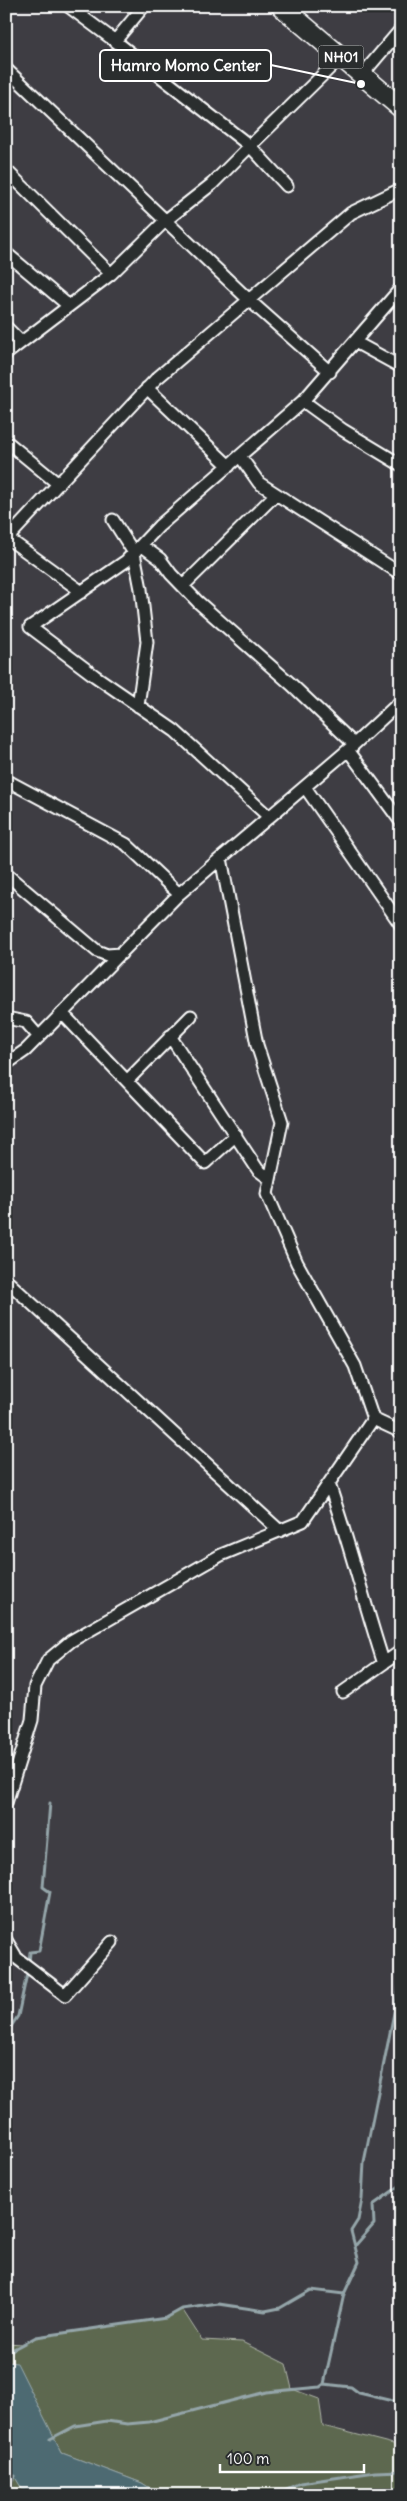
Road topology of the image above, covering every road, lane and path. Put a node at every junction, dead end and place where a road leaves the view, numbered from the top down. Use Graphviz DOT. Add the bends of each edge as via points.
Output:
graph roads {
  1 [pos="68,6"];
  2 [pos="144,6"];
  3 [pos="281,6"];
  4 [pos="401,29"];
  5 [pos="115,42"];
  6 [pos="341,57"];
  7 [pos="6,69"];
  8 [pos="362,75"];
  9 [pos="401,108"];
  10 [pos="250,146"];
  11 [pos="6,170"];
  12 [pos="287,186"];
  13 [pos="401,189"];
  14 [pos="165,222"];
  15 [pos="6,252"];
  16 [pos="111,274"];
  17 [pos="401,288"];
  18 [pos="249,300"];
  19 [pos="69,306"];
  20 [pos="6,327"];
  21 [pos="21,342"];
  22 [pos="354,342"];
  23 [pos="6,354"];
  24 [pos="401,367"];
  25 [pos="330,372"];
  26 [pos="147,388"];
  27 [pos="303,401"];
  28 [pos="6,441"];
  29 [pos="240,456"];
  30 [pos="401,465"];
  31 [pos="229,466"];
  32 [pos="57,484"];
  33 [pos="276,494"];
  34 [pos="113,520"];
  35 [pos="7,538"];
  36 [pos="138,549"];
  37 [pos="401,574"];
  38 [pos="183,586"];
  39 [pos="82,592"];
  40 [pos="401,701"];
  41 [pos="138,706"];
  42 [pos="351,747"];
  43 [pos="6,780"];
  44 [pos="305,787"];
  45 [pos="268,816"];
  46 [pos="401,822"];
  47 [pos="220,858"];
  48 [pos="6,874"];
  49 [pos="179,894"];
  50 [pos="401,925"];
  51 [pos="121,954"];
  52 [pos="62,1013"];
  53 [pos="191,1016"];
  54 [pos="6,1018"];
  55 [pos="170,1036"];
  56 [pos="39,1037"];
  57 [pos="6,1064"];
  58 [pos="127,1081"];
  59 [pos="236,1135"];
  60 [pos="270,1179"];
  61 [pos="6,1280"];
  62 [pos="373,1419"];
  63 [pos="401,1432"];
  64 [pos="329,1484"];
  65 [pos="280,1531"];
  66 [pos="401,1650"];
  67 [pos="383,1661"];
  68 [pos="343,1692"];
  69 [pos="6,1803"];
  70 [pos="6,1940"];
  71 [pos="112,1942"];
  72 [pos="10,1958"];
  1 -- 5 [label="street"];
  2 -- 5 [label="street"];
  3 -- 6 [label="highway, NH01"];
  4 -- 8 [label="street"];
  5 -- 10 [label="street"];
  6 -- 8 [label="highway, NH01"];
  6 -- 10 [label="street"];
  7 -- 14 [label="street"];
  8 -- 9 [label="highway, NH01"];
  10 -- 12 [label="street"];
  10 -- 14 [label="street" via="212,184"];
  11 -- 16 [label="street"];
  13 -- 18 [label="street" via="350,213"];
  14 -- 16 [label="street"];
  14 -- 18 [label="street"];
  15 -- 19 [label="street"];
  16 -- 19 [label="street"];
  17 -- 22 [label="street"];
  18 -- 25 [label="street"];
  18 -- 26 [label="street"];
  19 -- 21 [label="street"];
  20 -- 21 [label="street"];
  21 -- 23 [label="street"];
  22 -- 24 [label="street"];
  22 -- 25 [label="street"];
  25 -- 27 [label="street"];
  26 -- 31 [label="street"];
  26 -- 32 [label="street"];
  27 -- 29 [label="street"];
  27 -- 30 [label="street"];
  28 -- 32 [label="street"];
  29 -- 31 [label="street"];
  29 -- 33 [label="street" via="259,483"];
  31 -- 36 [label="street" via="159,526"];
  32 -- 35 [label="street"];
  33 -- 37 [label="street"];
  33 -- 38 [label="street"];
  34 -- 36 [label="street"];
  35 -- 39 [label="street"];
  36 -- 38 [label="street" via="160,559"];
  36 -- 39 [label="street"];
  36 -- 41 [label="street" via="147,642"];
  38 -- 42 [label="street"];
  39 -- 41 [label="street" via="30,627"];
  40 -- 42 [label="street"];
  41 -- 45 [label="street" via="175,730"];
  42 -- 44 [label="street"];
  42 -- 46 [label="street"];
  43 -- 49 [label="street" via="126,844"];
  44 -- 45 [label="street"];
  44 -- 50 [label="street"];
  45 -- 47 [label="street"];
  47 -- 49 [label="street"];
  47 -- 60 [label="street" via="257,1045 282,1122"];
  48 -- 51 [label="street" via="97,951 107,955"];
  49 -- 51 [label="street"];
  51 -- 52 [label="street"];
  52 -- 56 [label="street"];
  52 -- 58 [label="street"];
  53 -- 55 [label="street"];
  54 -- 56 [label="street" via="26,1022"];
  55 -- 58 [label="street"];
  55 -- 59 [label="street"];
  56 -- 57 [label="street"];
  58 -- 59 [label="street" via="205,1163"];
  59 -- 60 [label="street" via="258,1170"];
  60 -- 62 [label="street" via="267,1194 297,1263 355,1366"];
  61 -- 65 [label="street"];
  62 -- 63 [label="street"];
  62 -- 64 [label="street"];
  64 -- 65 [label="street" via="303,1521"];
  64 -- 67 [label="street"];
  65 -- 69 [label="street" via="221,1555 71,1641 48,1660 35,1686 32,1720"];
  66 -- 67 [label="street"];
  67 -- 68 [label="street"];
  70 -- 72 [label="street" via="15,1954"];
  71 -- 72 [label="street" via="65,1995 28,1967"];
}
